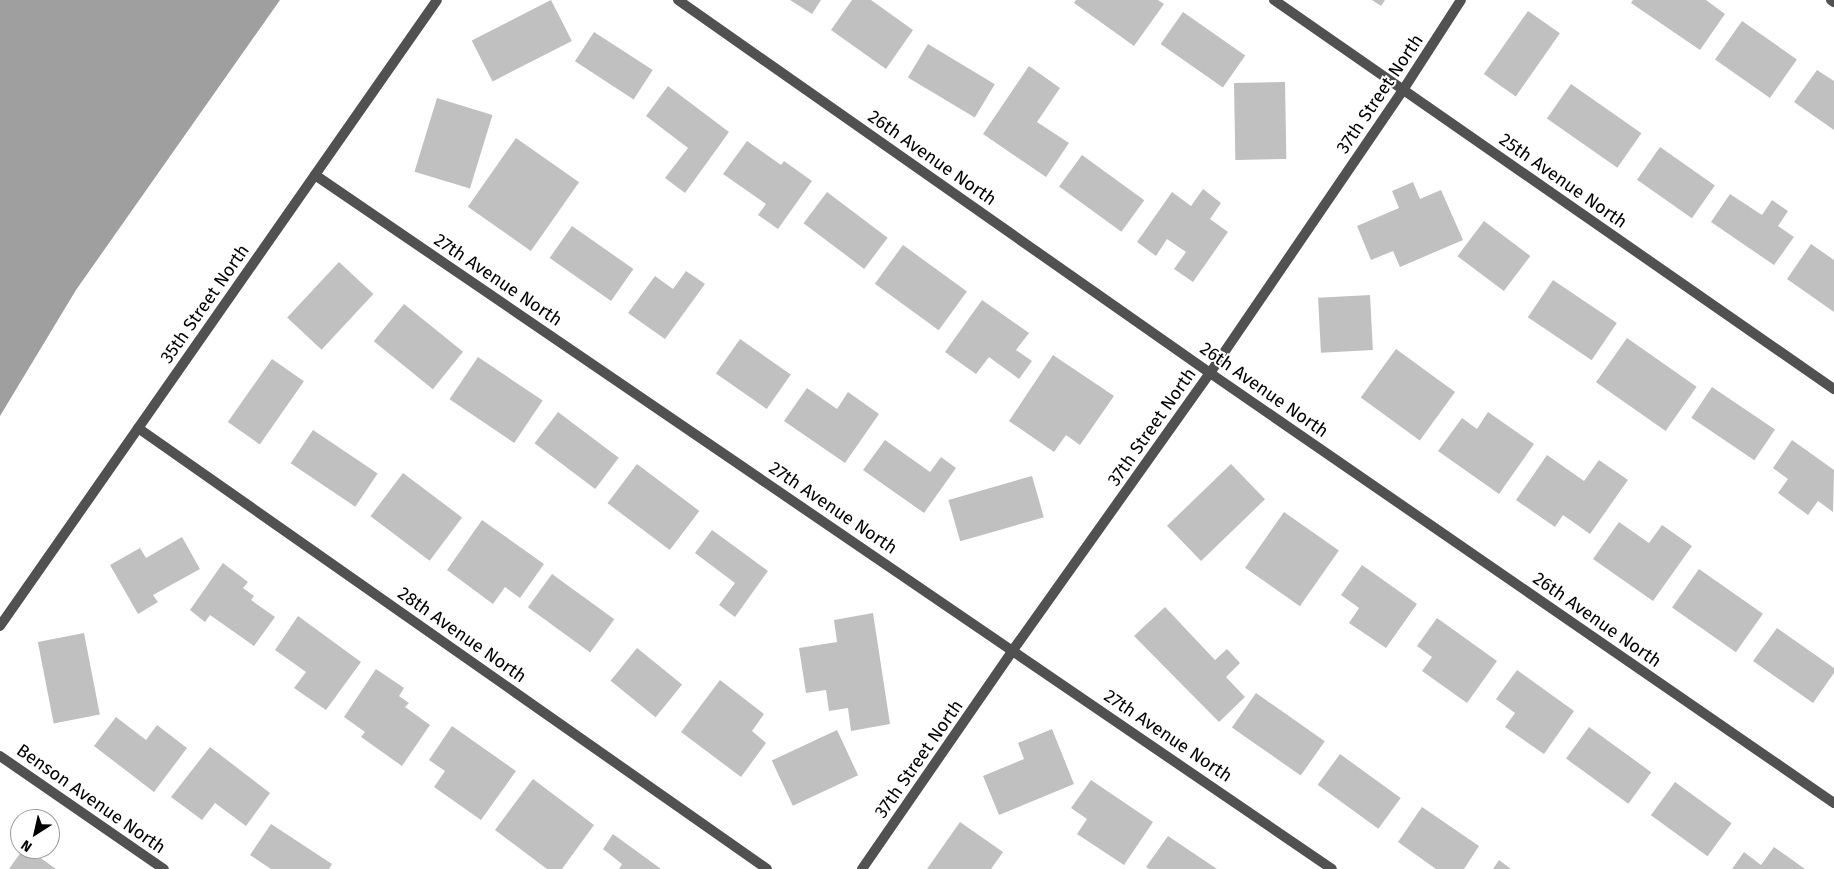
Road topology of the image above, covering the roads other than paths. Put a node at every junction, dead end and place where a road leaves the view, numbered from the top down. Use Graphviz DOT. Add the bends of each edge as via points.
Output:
graph roads {
  1 [pos="437,0"];
  2 [pos="678,0"];
  3 [pos="1274,0"];
  4 [pos="1461,0"];
  5 [pos="1403,90"];
  6 [pos="315,175"];
  7 [pos="1210,373"];
  8 [pos="1834,389"];
  9 [pos="138,428"];
  10 [pos="0,626"];
  11 [pos="1013,650"];
  12 [pos="0,756"];
  13 [pos="1834,803"];
  14 [pos="164,869"];
  15 [pos="767,869"];
  16 [pos="862,869"];
  17 [pos="1332,869"];
  1 -- 6 [label="street, 35th Street North"];
  2 -- 7 [label="street, 26th Avenue North"];
  3 -- 5 [label="street, 25th Avenue North"];
  4 -- 5 [label="street, 37th Street North"];
  5 -- 7 [label="street, 37th Street North"];
  5 -- 8 [label="street, 25th Avenue North"];
  6 -- 9 [label="street, 35th Street North"];
  6 -- 11 [label="street, 27th Avenue North"];
  7 -- 11 [label="street, 37th Street North"];
  7 -- 13 [label="street, 26th Avenue North"];
  9 -- 10 [label="street, 35th Street North"];
  9 -- 15 [label="street, 28th Avenue North"];
  11 -- 16 [label="street, 37th Street North"];
  11 -- 17 [label="street, 27th Avenue North"];
  12 -- 14 [label="street, Benson Avenue North"];
}
